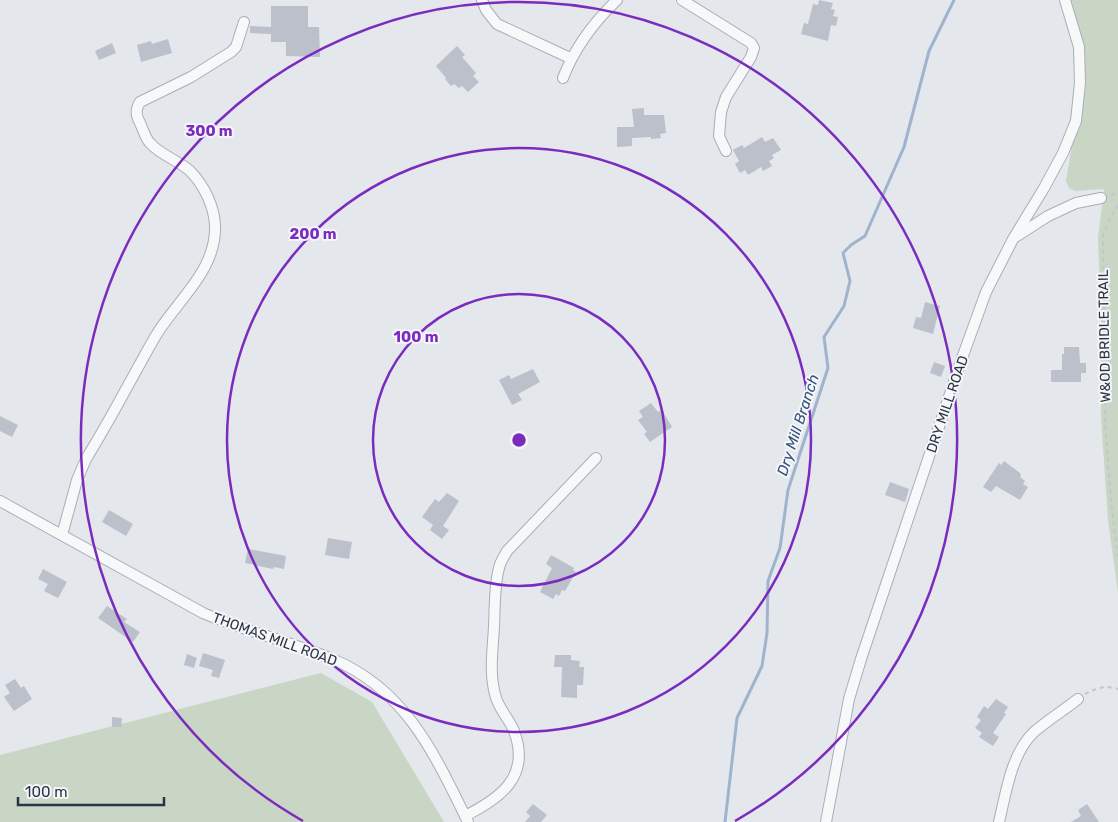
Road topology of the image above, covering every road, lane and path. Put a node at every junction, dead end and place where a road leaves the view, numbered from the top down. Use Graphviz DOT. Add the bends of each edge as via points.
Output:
graph roads {
  1 [pos="482,0"];
  2 [pos="616,0"];
  3 [pos="682,0"];
  4 [pos="1065,0"];
  5 [pos="244,22"];
  6 [pos="570,58"];
  7 [pos="563,78"];
  8 [pos="726,151"];
  9 [pos="1101,198"];
  10 [pos="1118,205"];
  11 [pos="1013,239"];
  12 [pos="596,458"];
  13 [pos="0,501"];
  14 [pos="62,535"];
  15 [pos="1118,559"];
  16 [pos="1118,689"];
  17 [pos="1078,699"];
  18 [pos="466,819"];
  19 [pos="826,822"];
  20 [pos="999,822"];
  1 -- 6 [label="street" via="497,24"];
  2 -- 6 [label="street" via="587,32"];
  3 -- 8 [label="street" via="754,48 721,112 719,136"];
  4 -- 11 [label="street, DRY MILL ROAD" via="1079,47 1076,121 1044,188"];
  5 -- 14 [label="street" via="236,47 231,52 140,102 136,108 149,143 190,171 207,196 215,226 212,244 200,276 156,335 86,459"];
  6 -- 7 [label="street"];
  9 -- 11 [label="street" via="1069,206"];
  10 -- 15 [label="path, W&OD BRIDLE TRAIL" via="1104,236 1104,274 1105,421"];
  11 -- 19 [label="street, DRY MILL ROAD" via="986,292 961,361 861,659 849,699"];
  12 -- 18 [label="street" via="507,551 499,567 492,675 501,712 513,729 519,746 520,762 515,777 503,790"];
  13 -- 14 [label="street, THOMAS MILL ROAD"];
  14 -- 18 [label="street, THOMAS MILL ROAD" via="203,613 232,626 333,659 372,681 403,709 418,728"];
  16 -- 17 [label="path" via="1109,686"];
  17 -- 20 [label="street" via="1033,733 1023,748 1012,771"];
}
